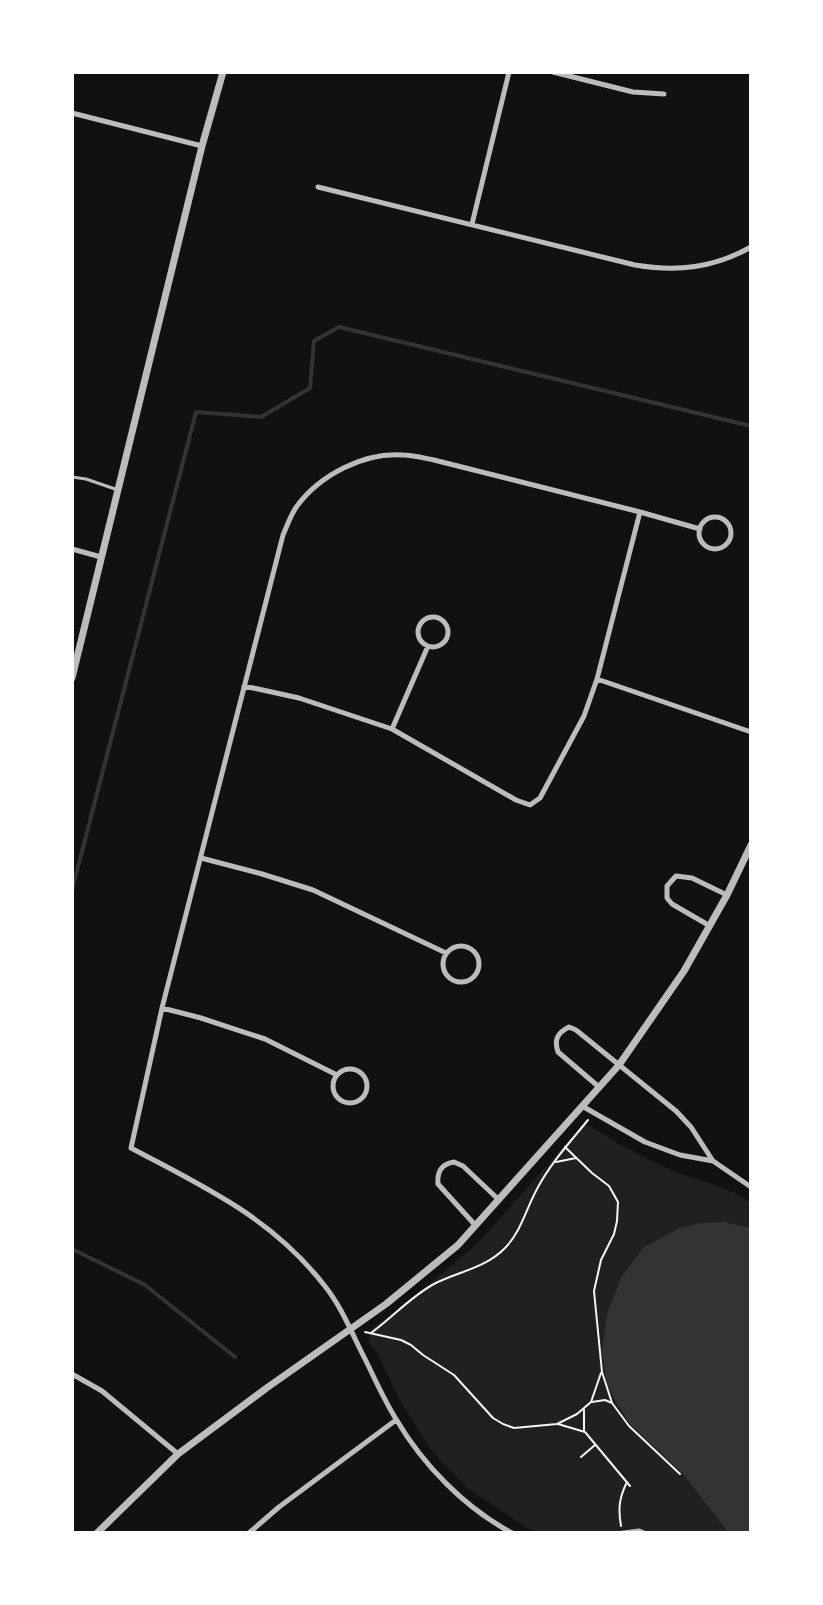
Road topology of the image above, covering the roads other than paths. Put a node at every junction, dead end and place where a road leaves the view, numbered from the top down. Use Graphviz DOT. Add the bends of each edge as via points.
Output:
graph roads {
  1 [pos="223,72"];
  2 [pos="509,72"];
  3 [pos="553,72"];
  4 [pos="664,94"];
  5 [pos="72,113"];
  6 [pos="202,146"];
  7 [pos="318,187"];
  8 [pos="472,224"];
  9 [pos="751,247"];
  10 [pos="72,477"];
  11 [pos="118,490"];
  12 [pos="640,512"];
  13 [pos="700,529"];
  14 [pos="72,549"];
  15 [pos="101,557"];
  16 [pos="428,646"];
  17 [pos="72,678"];
  18 [pos="597,679"];
  19 [pos="244,686"];
  20 [pos="392,729"];
  21 [pos="751,732"];
  22 [pos="751,845"];
  23 [pos="201,858"];
  24 [pos="727,895"];
  25 [pos="710,926"];
  26 [pos="446,953"];
  27 [pos="162,1008"];
  28 [pos="619,1065"];
  29 [pos="337,1075"];
  30 [pos="599,1087"];
  31 [pos="582,1106"];
  32 [pos="713,1161"];
  33 [pos="751,1187"];
  34 [pos="499,1200"];
  35 [pos="476,1226"];
  36 [pos="350,1330"];
  37 [pos="72,1374"];
  38 [pos="396,1420"];
  39 [pos="178,1454"];
  40 [pos="504,1531"];
  41 [pos="622,1531"];
  42 [pos="97,1533"];
  43 [pos="249,1533"];
  44 [pos="512,1533"];
  45 [pos="616,1533"];
  46 [pos="646,1533"];
  1 -- 6 [label="street"];
  2 -- 8 [label="street"];
  3 -- 4 [label="street" via="633,92"];
  5 -- 6 [label="street"];
  6 -- 11 [label="street"];
  7 -- 8 [label="street"];
  8 -- 9 [label="street" via="661,269 712,262"];
  10 -- 11 [label="lane"];
  11 -- 15 [label="street"];
  12 -- 13 [label="street"];
  12 -- 18 [label="street"];
  12 -- 19 [label="street" via="402,454 346,466 297,507 283,535"];
  13 -- 13 [label="street" via="701,541 711,549 724,548 731,538 730,525 720,517 707,519"];
  14 -- 15 [label="street"];
  15 -- 17 [label="street"];
  16 -- 16 [label="street" via="418,636 419,626 430,617 440,618 448,631 446,640"];
  16 -- 20 [label="street"];
  18 -- 20 [label="street" via="584,716 540,798 530,805"];
  18 -- 21 [label="street"];
  19 -- 20 [label="street"];
  19 -- 23 [label="street"];
  22 -- 24 [label="street"];
  23 -- 26 [label="street" via="313,890"];
  23 -- 27 [label="street"];
  24 -- 25 [label="street"];
  24 -- 25 [label="street" via="692,878 676,876 667,886 672,904"];
  25 -- 28 [label="street"];
  26 -- 26 [label="street" via="443,967 450,979 464,982 476,975 480,961 472,949 459,946"];
  27 -- 29 [label="street" via="265,1039"];
  27 -- 36 [label="street" via="131,1148 253,1216 323,1284"];
  28 -- 30 [label="street"];
  28 -- 30 [label="street" via="576,1030 569,1027 557,1036 558,1052"];
  28 -- 32 [label="street" via="676,1111"];
  29 -- 29 [label="street" via="333,1088 339,1100 352,1104 364,1097 368,1084 361,1073 349,1069"];
  30 -- 31 [label="street"];
  31 -- 32 [label="street" via="645,1142"];
  31 -- 34 [label="street"];
  32 -- 33 [label="street"];
  34 -- 35 [label="street"];
  34 -- 35 [label="street" via="463,1166 442,1166 438,1184"];
  35 -- 36 [label="street"];
  36 -- 38 [label="street"];
  36 -- 39 [label="street"];
  37 -- 39 [label="street" via="102,1391"];
  38 -- 40 [label="street" via="445,1482"];
  38 -- 43 [label="street"];
  39 -- 42 [label="street"];
  40 -- 44 [label="street"];
  41 -- 45 [label="lane"];
  41 -- 46 [label="lane"];
}
